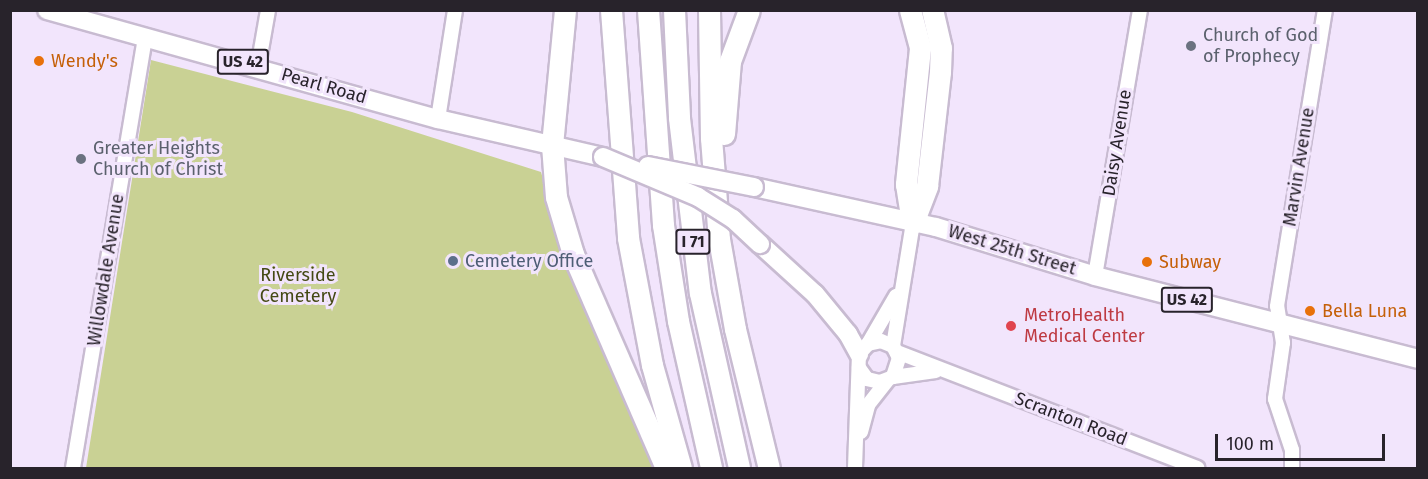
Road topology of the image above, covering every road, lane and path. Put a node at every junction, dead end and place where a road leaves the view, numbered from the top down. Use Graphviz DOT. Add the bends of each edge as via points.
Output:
graph roads {
  1 [pos="47,10"];
  2 [pos="268,10"];
  3 [pos="455,10"];
  4 [pos="565,10"];
  5 [pos="611,10"];
  6 [pos="648,10"];
  7 [pos="674,10"];
  8 [pos="709,10"];
  9 [pos="749,10"];
  10 [pos="910,10"];
  11 [pos="932,10"];
  12 [pos="1140,10"];
  13 [pos="1325,10"];
  14 [pos="145,36"];
  15 [pos="258,67"];
  16 [pos="438,119"];
  17 [pos="552,145"];
  18 [pos="603,156"];
  19 [pos="913,223"];
  20 [pos="1095,276"];
  21 [pos="900,289"];
  22 [pos="1280,324"];
  23 [pos="735,329"];
  24 [pos="895,349"];
  25 [pos="862,355"];
  26 [pos="1418,359"];
  27 [pos="944,371"];
  28 [pos="890,379"];
  29 [pos="856,445"];
  30 [pos="73,468"];
  31 [pos="666,468"];
  32 [pos="681,468"];
  33 [pos="711,468"];
  34 [pos="739,468"];
  35 [pos="771,468"];
  36 [pos="855,468"];
  37 [pos="1197,468"];
  38 [pos="1292,468"];
  1 -- 14 [label="main road, Pearl Road / US 42"];
  2 -- 15 [label="street"];
  3 -- 16 [label="street"];
  4 -- 17 [label="highway"];
  5 -- 32 [label="highway" via="628,238 652,365"];
  6 -- 33 [label="highway, I 71" via="663,225 678,321"];
  7 -- 34 [label="highway, I 71" via="679,118 700,293"];
  8 -- 23 [label="highway" via="719,239"];
  9 -- 23 [label="highway" via="730,61 724,109 723,206"];
  10 -- 19 [label="highway" via="920,48 906,184"];
  11 -- 19 [label="highway" via="940,48 940,72 927,186"];
  12 -- 20 [label="street, Daisy Avenue"];
  13 -- 22 [label="street, Marvin Avenue" via="1277,306"];
  14 -- 15 [label="main road, Pearl Road / US 42"];
  14 -- 30 [label="street, Willowdale Avenue"];
  15 -- 16 [label="main road, Pearl Road / US 42"];
  16 -- 17 [label="main road, Pearl Road / US 42"];
  17 -- 18 [label="main road, Pearl Road / US 42"];
  17 -- 31 [label="highway" via="552,171 561,222"];
  18 -- 19 [label="main road, West 25th Street / US 42, bridge"];
  18 -- 25 [label="main road, bridge" via="698,197 733,219 815,294"];
  19 -- 20 [label="main road, West 25th Street / US 42"];
  19 -- 21 [label="street"];
  20 -- 22 [label="main road, West 25th Street / US 42"];
  21 -- 24 [label="street"];
  21 -- 25 [label="street"];
  22 -- 26 [label="main road, West 25th Street / US 42"];
  22 -- 38 [label="street, Marvin Avenue" via="1283,343 1275,399 1292,450"];
  23 -- 35 [label="highway"];
  24 -- 25 [label="street" via="881,341"];
  24 -- 27 [label="street, Scranton Road"];
  24 -- 28 [label="street" via="899,365"];
  25 -- 28 [label="street" via="873,381"];
  25 -- 29 [label="street"];
  27 -- 28 [label="street, Scranton Road"];
  27 -- 37 [label="street, Scranton Road"];
  28 -- 29 [label="street" via="868,405"];
  29 -- 36 [label="street"];
}
